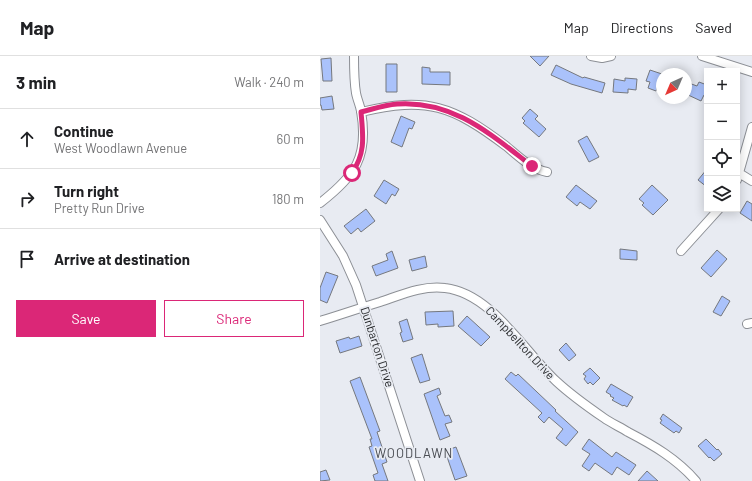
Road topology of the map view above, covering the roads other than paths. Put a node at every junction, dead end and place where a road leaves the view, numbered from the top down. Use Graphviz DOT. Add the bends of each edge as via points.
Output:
graph roads {
  1 [pos="354,56"];
  2 [pos="591,56"];
  3 [pos="611,56"];
  4 [pos="702,56"];
  5 [pos="752,72"];
  6 [pos="361,112"];
  7 [pos="752,127"];
  8 [pos="547,172"];
  9 [pos="738,176"];
  10 [pos="740,178"];
  11 [pos="752,181"];
  12 [pos="320,204"];
  13 [pos="716,212"];
  14 [pos="320,220"];
  15 [pos="680,251"];
  16 [pos="364,306"];
  17 [pos="320,322"];
  18 [pos="420,481"];
  19 [pos="696,481"];
  1 -- 6 [label="street"];
  2 -- 3 [label="street"];
  4 -- 5 [label="street"];
  6 -- 8 [label="street" via="397,104 421,104 441,108 475,124 532,166"];
  6 -- 12 [label="street" via="364,138 359,160 352,173"];
  7 -- 9 [label="street"];
  10 -- 11 [label="street"];
  13 -- 15 [label="street"];
  14 -- 16 [label="street, Dunbarton Drive" via="343,256"];
  16 -- 17 [label="street, Campbellton Drive"];
  16 -- 18 [label="street, Dunbarton Drive"];
  16 -- 19 [label="street, Campbellton Drive" via="425,288 444,287 470,296 492,312 556,381 606,420 665,453"];
}
